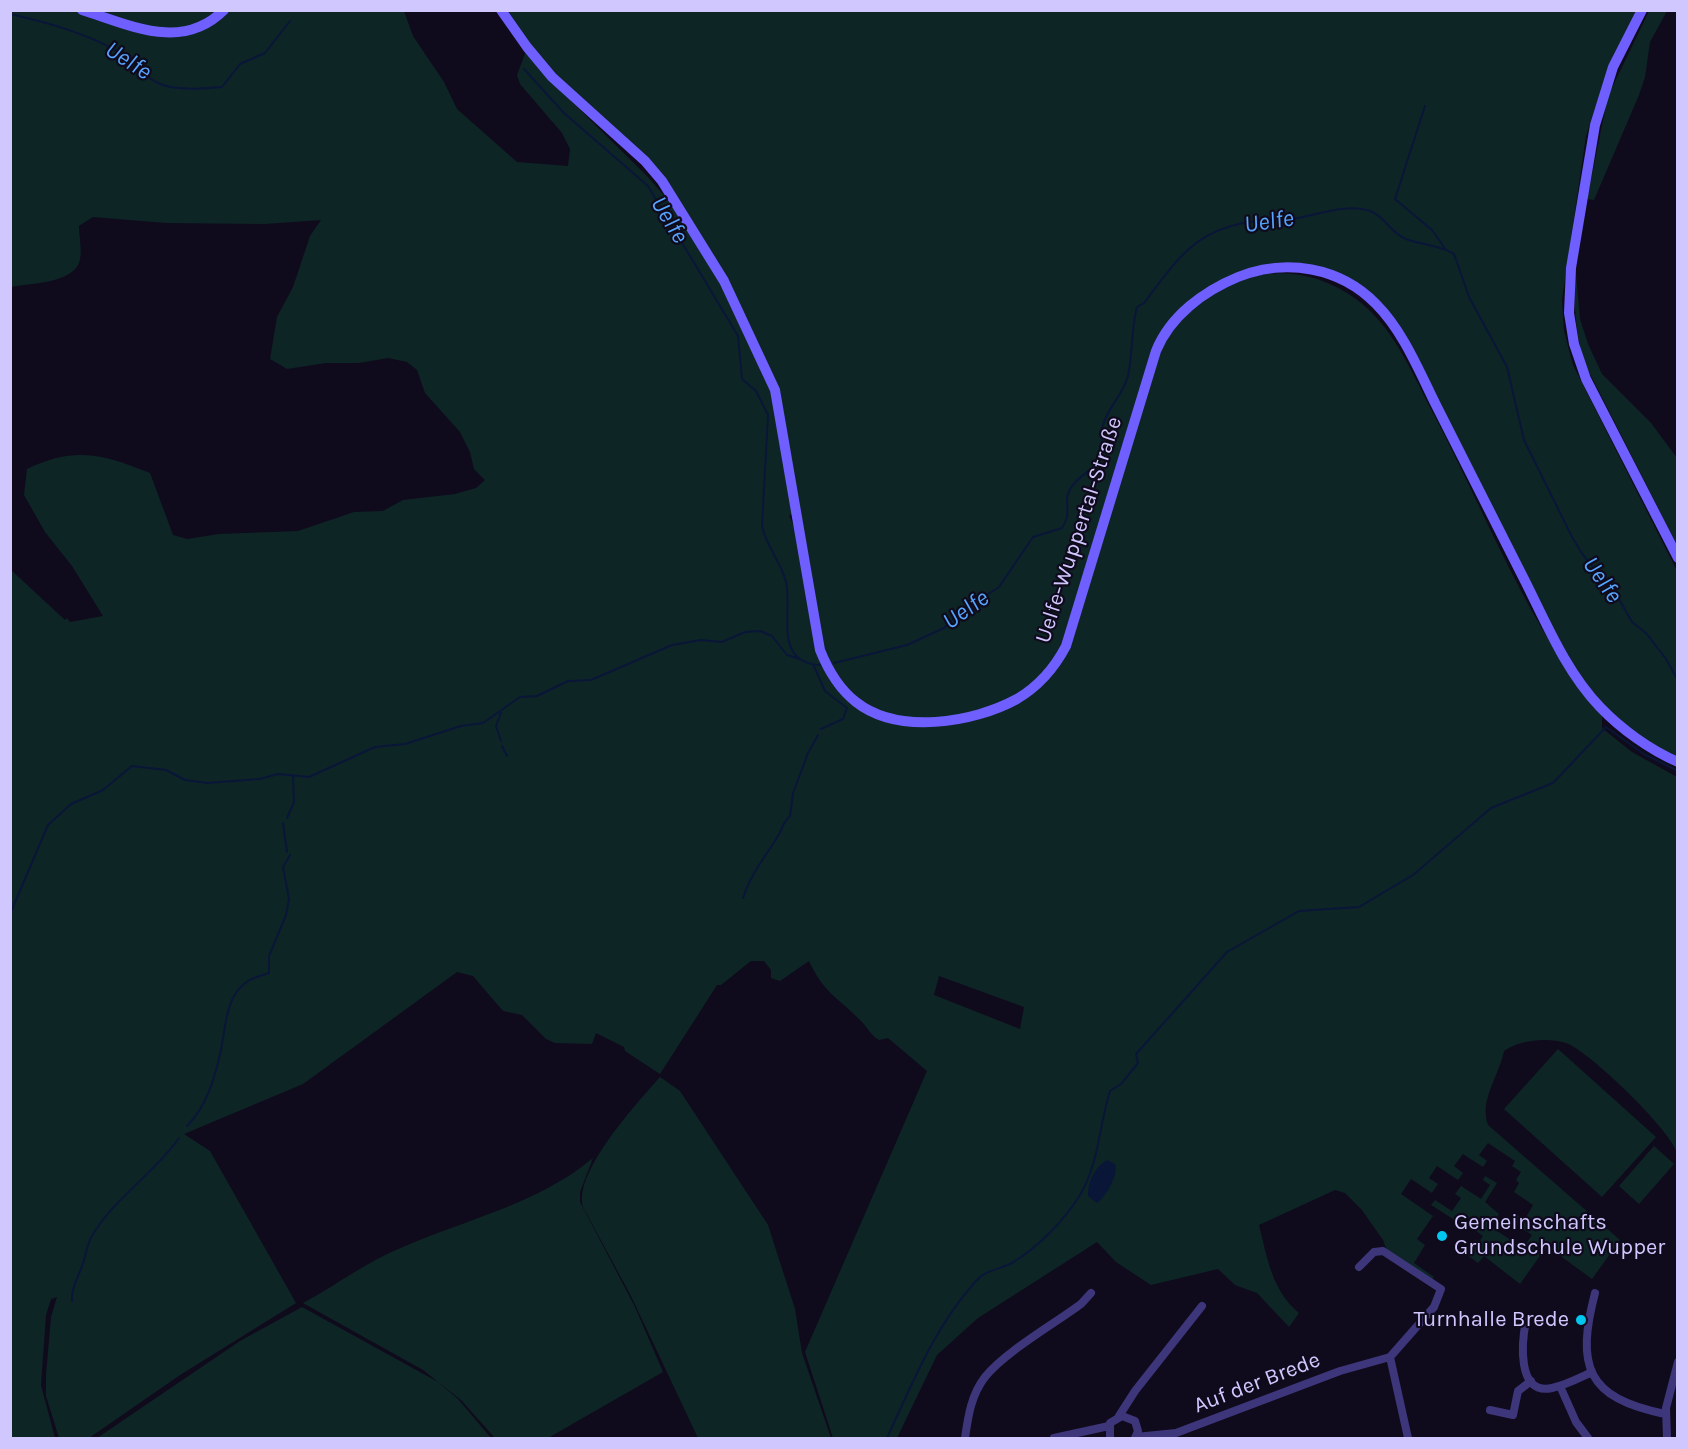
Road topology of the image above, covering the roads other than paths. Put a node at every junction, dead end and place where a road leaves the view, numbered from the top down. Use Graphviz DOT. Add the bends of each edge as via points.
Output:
graph roads {
  1 [pos="82,10"];
  2 [pos="224,10"];
  3 [pos="501,10"];
  4 [pos="1642,10"];
  5 [pos="1677,558"];
  6 [pos="1677,762"];
  7 [pos="1359,1267"];
  8 [pos="1091,1293"];
  9 [pos="1595,1293"];
  10 [pos="1202,1306"];
  11 [pos="1526,1321"];
  12 [pos="1390,1357"];
  13 [pos="1677,1362"];
  14 [pos="1592,1372"];
  15 [pos="1531,1381"];
  16 [pos="1560,1386"];
  17 [pos="1490,1410"];
  18 [pos="1665,1414"];
  19 [pos="1119,1416"];
  20 [pos="1108,1425"];
  21 [pos="965,1438"];
  22 [pos="1054,1438"];
  23 [pos="1110,1438"];
  24 [pos="1136,1438"];
  25 [pos="1408,1438"];
  26 [pos="1588,1438"];
  27 [pos="1666,1438"];
  1 -- 2 [label="main road" via="172,34 198,28"];
  3 -- 6 [label="main road, Uelfe-Wuppertal-Straße" via="552,77 645,161 676,201 724,281 775,390 820,650 836,682 856,702 897,719 958,718 1017,699 1045,676 1069,638 1163,335 1180,314 1217,287 1258,271 1300,267 1339,278 1382,310 1422,378 1574,674 1614,721"];
  4 -- 5 [label="main road" via="1613,67 1596,119 1575,242 1569,313 1586,379"];
  7 -- 12 [label="street" via="1371,1254 1381,1251 1441,1287 1434,1307"];
  8 -- 21 [label="street" via="985,1377 971,1405"];
  9 -- 14 [label="street" via="1585,1336"];
  10 -- 19 [label="street"];
  11 -- 15 [label="street" via="1522,1351"];
  12 -- 24 [label="street, Auf der Brede" via="1340,1371 1176,1433"];
  12 -- 25 [label="street"];
  13 -- 18 [label="street"];
  14 -- 16 [label="street"];
  14 -- 18 [label="street" via="1620,1401"];
  15 -- 16 [label="street" via="1546,1389"];
  15 -- 17 [label="street" via="1518,1391 1513,1415"];
  16 -- 26 [label="street"];
  18 -- 27 [label="street"];
  19 -- 20 [label="street"];
  19 -- 24 [label="street, Auf der Brede" via="1135,1421"];
  20 -- 22 [label="street"];
  20 -- 23 [label="street"];
}
